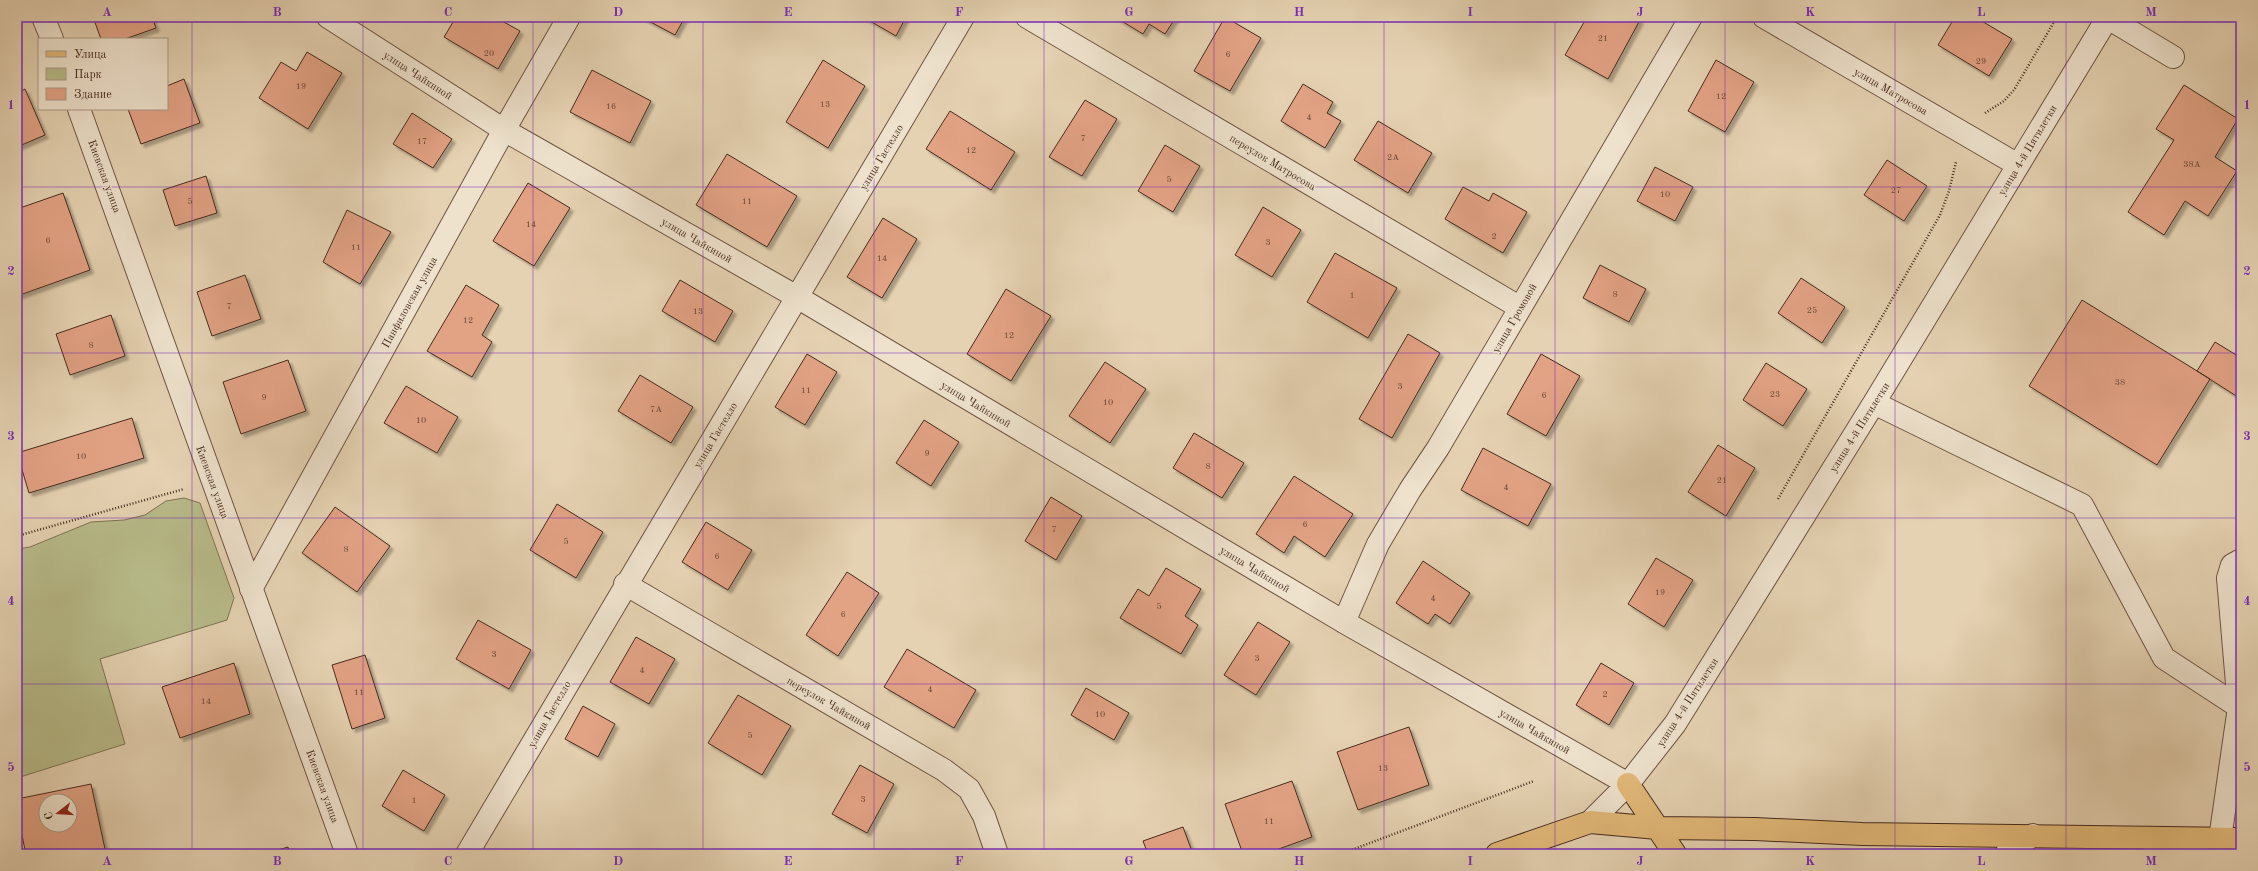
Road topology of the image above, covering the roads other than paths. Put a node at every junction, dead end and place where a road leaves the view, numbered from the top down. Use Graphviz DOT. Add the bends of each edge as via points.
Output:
graph roads {
  1 [pos="43,17"];
  2 [pos="328,17"];
  3 [pos="569,17"];
  4 [pos="963,17"];
  5 [pos="1027,17"];
  6 [pos="1691,17"];
  7 [pos="1764,17"];
  8 [pos="2108,17"];
  9 [pos="52,38"];
  10 [pos="2173,57"];
  11 [pos="80,110"];
  12 [pos="504,130"];
  13 [pos="2018,165"];
  14 [pos="797,297"];
  15 [pos="1519,307"];
  16 [pos="1874,403"];
  17 [pos="2241,560"];
  18 [pos="626,584"];
  19 [pos="251,589"];
  20 [pos="1344,622"];
  21 [pos="2239,707"];
  22 [pos="1628,784"];
  23 [pos="1590,822"];
  24 [pos="1658,828"];
  25 [pos="2033,836"];
  26 [pos="2231,839"];
  27 [pos="347,854"];
  28 [pos="467,854"];
  29 [pos="997,854"];
  30 [pos="1497,854"];
  31 [pos="1675,854"];
  32 [pos="2006,854"];
  1 -- 9 [label="street"];
  2 -- 12 [label="street, улица Чайкиной"];
  3 -- 12 [label="street, Панфиловская улица"];
  4 -- 14 [label="street, улица Гастелло"];
  5 -- 15 [label="street, переулок Матросова"];
  6 -- 15 [label="street, улица Громовой"];
  7 -- 13 [label="street, улица Матросова"];
  8 -- 10 [label="street"];
  8 -- 13 [label="street, улица 4-й Пятилетки"];
  11 -- 19 [label="street, Киевская улица"];
  12 -- 14 [label="street, улица Чайкиной"];
  12 -- 19 [label="street, Панфиловская улица"];
  13 -- 16 [label="street, улица 4-й Пятилетки"];
  14 -- 18 [label="street, улица Гастелло"];
  14 -- 20 [label="street, улица Чайкиной"];
  15 -- 20 [label="street, улица Громовой" via="1438,448 1378,544"];
  16 -- 21 [label="street" via="2082,505 2164,658"];
  16 -- 22 [label="street, улица 4-й Пятилетки" via="1675,724"];
  17 -- 21 [label="street" via="2232,565 2228,578"];
  18 -- 28 [label="street, улица Гастелло"];
  18 -- 29 [label="street, переулок Чайкиной" via="944,770 969,789 984,816"];
  19 -- 27 [label="street, Киевская улица"];
  20 -- 22 [label="street, улица Чайкиной"];
  21 -- 26 [label="street"];
  22 -- 23 [label="street, улица 4-й Пятилетки"];
  22 -- 24 [label="main road"];
  23 -- 24 [label="main road"];
  23 -- 30 [label="main road"];
  24 -- 25 [label="main road"];
  24 -- 31 [label="main road"];
  25 -- 26 [label="main road"];
  25 -- 32 [label="street"];
}
